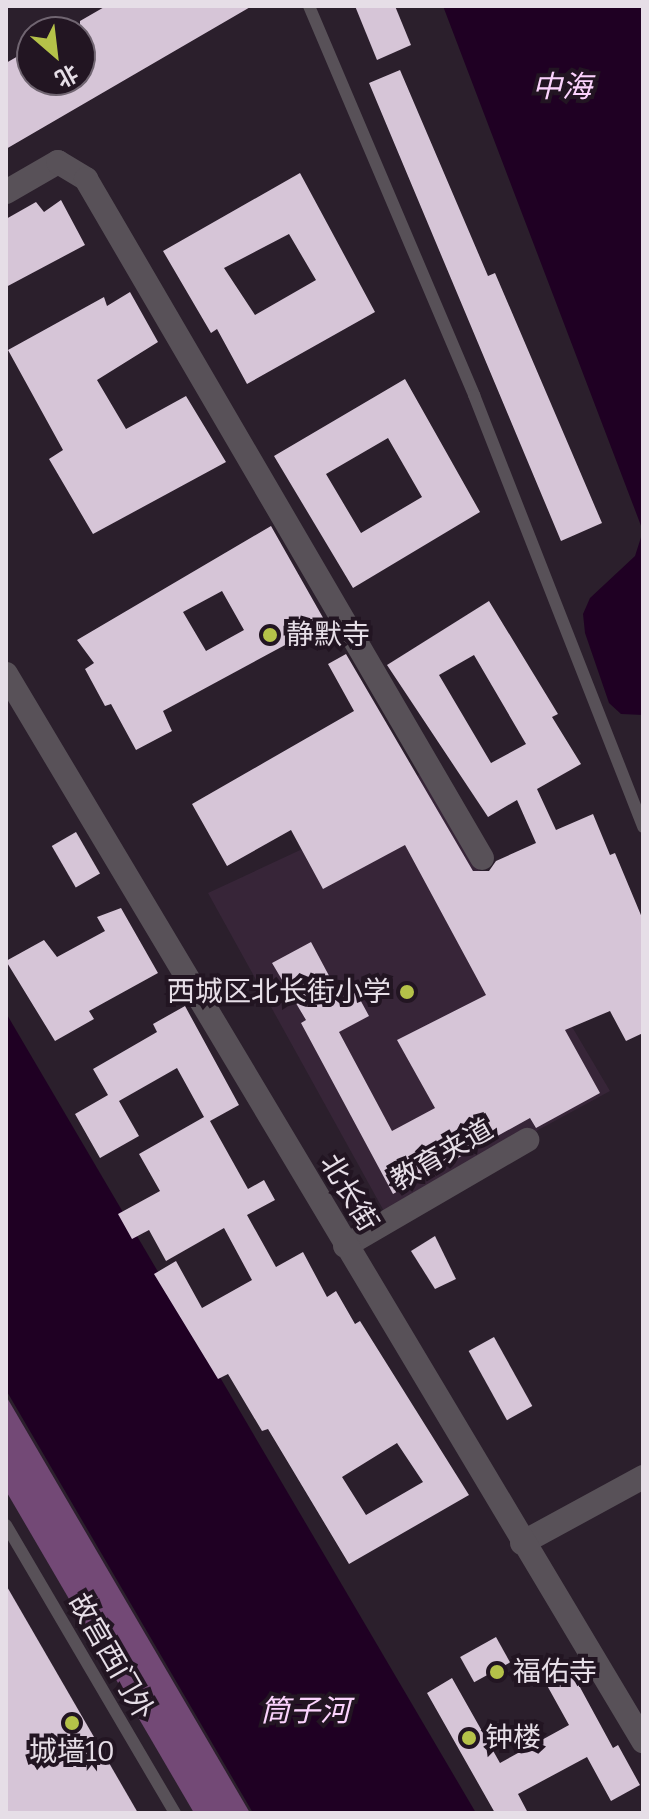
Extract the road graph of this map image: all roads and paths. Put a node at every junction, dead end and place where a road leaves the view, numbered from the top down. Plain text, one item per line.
1 (309, 6) edge
2 (6, 192) edge
3 (6, 674) edge
4 (643, 827) edge
5 (482, 858) dead end
6 (527, 1140) dead end
7 (345, 1246) junction
8 (643, 1477) edge
9 (6, 1525) edge
10 (522, 1543) junction
11 (643, 1741) edge
12 (175, 1813) edge

1 - 4 lane
2 - 5 street
3 - 7 street, 北长街
6 - 7 street, 教育夹道
7 - 10 street, 北长街
8 - 10 street
9 - 12 lane, 故宫西门外
10 - 11 street, 北长街

